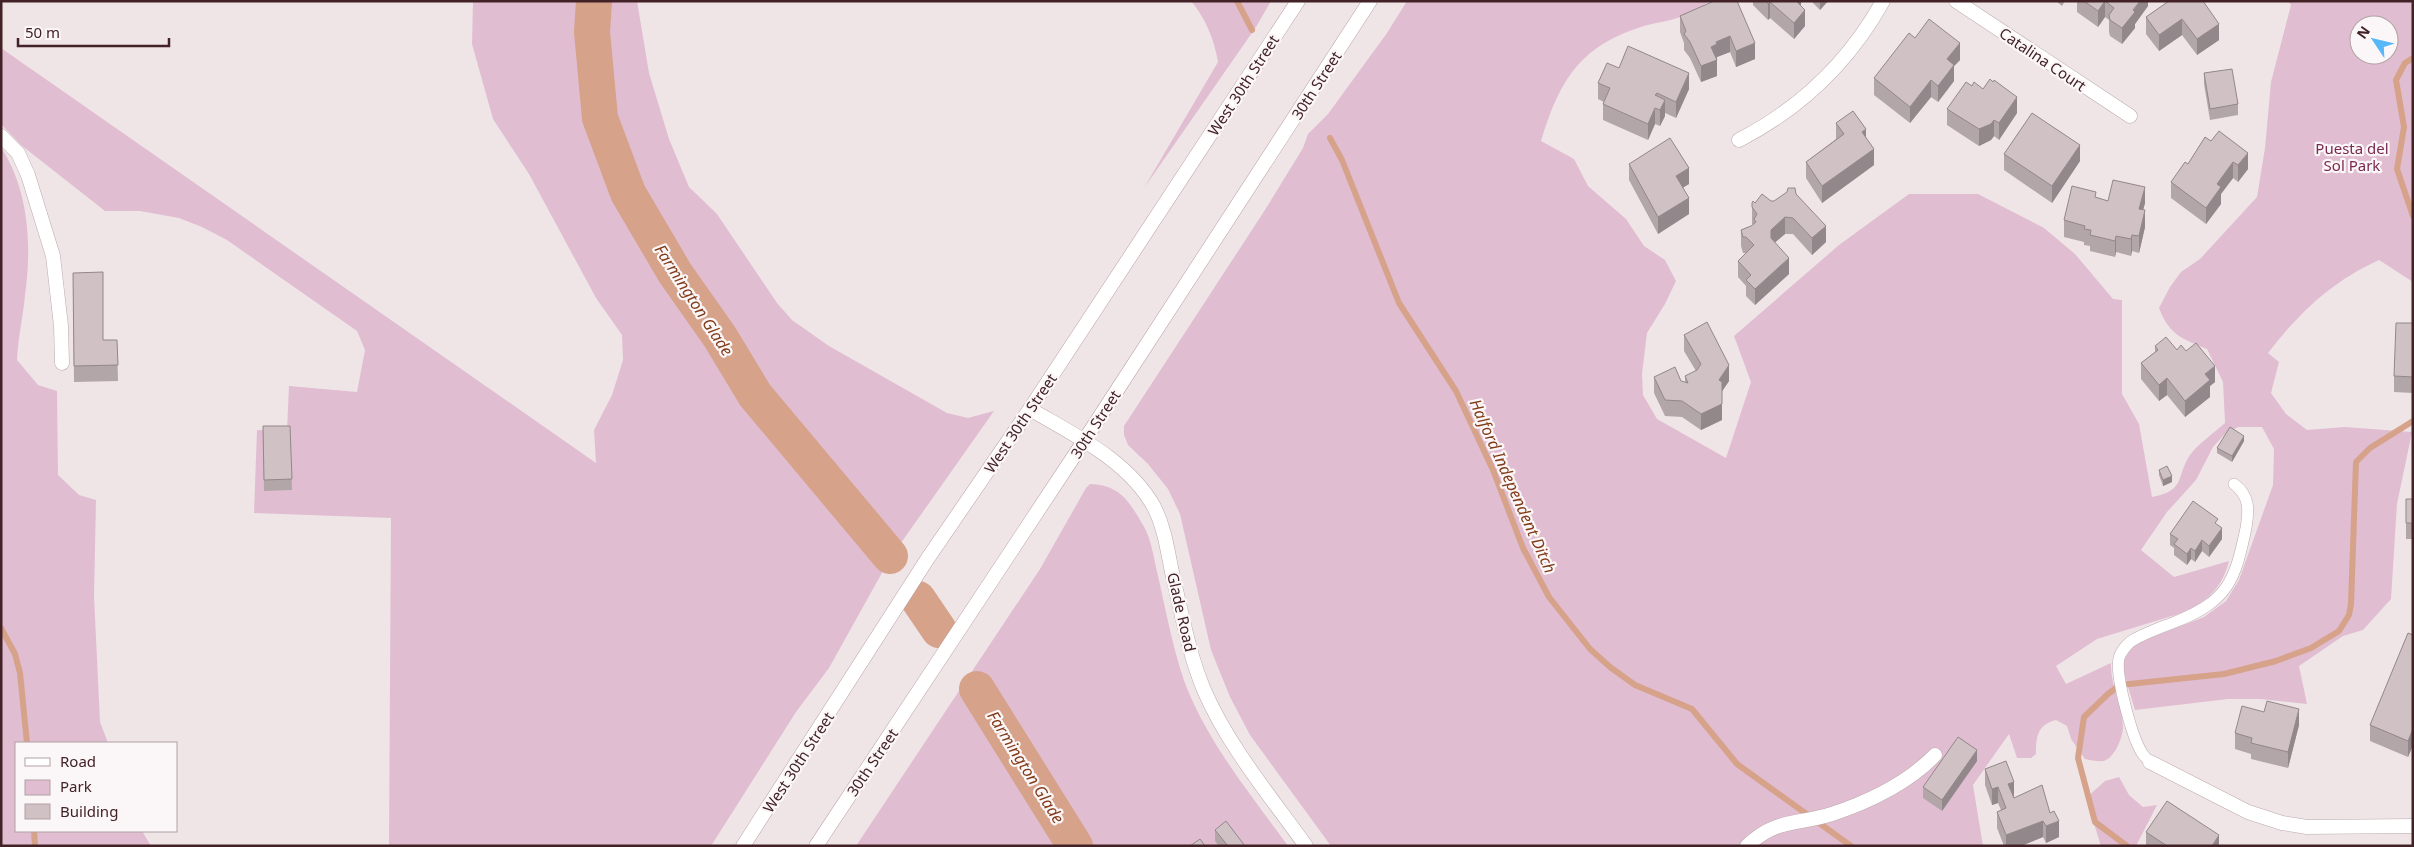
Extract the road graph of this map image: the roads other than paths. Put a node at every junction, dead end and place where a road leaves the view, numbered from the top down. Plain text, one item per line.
1 (1298, 1) edge
2 (1370, 1) edge
3 (1883, 1) edge
4 (1956, 1) edge
5 (2130, 116) dead end
6 (1, 136) edge
7 (1739, 140) dead end
8 (62, 363) dead end
9 (1030, 409) junction
10 (1084, 441) junction
11 (2234, 484) dead end
12 (1935, 755) dead end
13 (2150, 762) joint
14 (2413, 826) edge
15 (743, 846) edge
16 (816, 846) edge
17 (1306, 846) edge
18 (1747, 846) edge

1 - 9 main road, West 30th Street
2 - 10 main road, 30th Street
3 - 7 main road
4 - 5 main road, Catalina Court
6 - 8 main road
9 - 10 main road, Glade Road
9 - 15 main road, West 30th Street
10 - 16 main road, 30th Street
10 - 17 main road, Glade Road
11 - 13 lane
12 - 18 main road
13 - 14 main road

